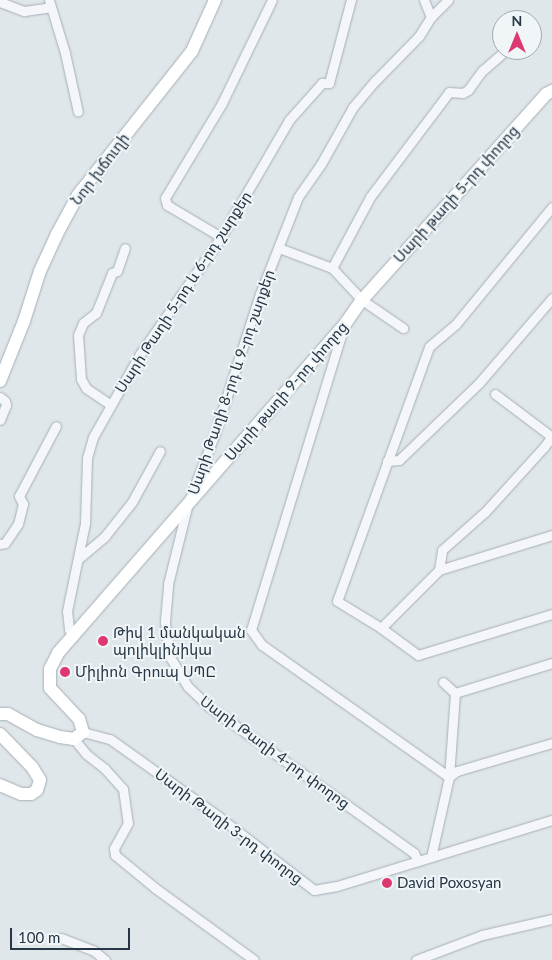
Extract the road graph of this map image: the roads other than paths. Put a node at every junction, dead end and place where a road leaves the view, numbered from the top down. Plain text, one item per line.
1 (215, 0) edge
2 (272, 0) edge
3 (351, 0) edge
4 (424, 0) edge
5 (448, 0) edge
6 (0, 2) edge
7 (50, 4) edge
8 (431, 18) junction
9 (495, 60) edge
10 (552, 91) edge
11 (78, 112) dead end
12 (552, 207) edge
13 (221, 237) junction
14 (125, 248) dead end
15 (279, 248) junction
16 (332, 268) junction
17 (552, 298) edge
18 (362, 300) junction
19 (345, 324) junction
20 (403, 328) dead end
21 (0, 380) edge
22 (495, 394) dead end
23 (0, 397) edge
24 (111, 405) junction
25 (0, 420) edge
26 (56, 426) dead end
27 (552, 436) edge
28 (160, 451) dead end
29 (387, 461) junction
30 (188, 503) junction
31 (552, 535) edge
32 (0, 544) edge
33 (78, 559) junction
34 (439, 570) junction
35 (552, 614) edge
36 (381, 628) junction
37 (73, 637) junction
38 (552, 663) edge
39 (443, 682) dead end
40 (455, 693) junction
41 (0, 714) edge
42 (0, 734) edge
43 (79, 736) junction
44 (552, 743) edge
45 (449, 777) junction
46 (0, 785) edge
47 (552, 820) edge
48 (431, 857) junction
49 (418, 861) junction
50 (552, 919) edge
51 (61, 938) dead end
52 (105, 960) edge
53 (254, 960) edge
54 (416, 960) edge

1 - 21 street, Նոր խճուղի
2 - 13 street
3 - 13 street, Սարի Թաղի 5-րդ և 6-րդ շարքեր
4 - 8 street
5 - 8 street, Սարի Թաղի 8-րդ և 9-րդ շարքեր
6 - 7 street
7 - 11 street
8 - 15 street, Սարի Թաղի 8-րդ և 9-րդ շարքեր
9 - 16 street
10 - 18 street, Սարի թաղի 5-րդ փողոց
12 - 29 street
13 - 24 street, Սարի Թաղի 5-րդ և 6-րդ շարքեր
14 - 24 street
15 - 16 street
15 - 30 street, Սարի Թաղի 8-րդ և 9-րդ շարքեր
16 - 18 street
17 - 29 street
18 - 19 street, Սարի թաղի 9-րդ փողոց
18 - 20 street
19 - 30 street, Սարի թաղի 9-րդ փողոց
19 - 45 street
22 - 27 street
23 - 25 street
24 - 33 street, Սարի Թաղի 5-րդ և 6-րդ շարքեր
26 - 32 street
27 - 34 street
28 - 33 street
29 - 36 street
30 - 37 street, Սարի Թաղի 8-րդ և 9-րդ շարքեր
30 - 49 street, Սարի Թաղի 4-րդ փողոց
31 - 34 street
33 - 37 street, Սարի Թաղի 5-րդ և 6-րդ շարքեր
34 - 36 street
35 - 36 street
37 - 43 street, Սարի Թաղի 8-րդ և 9-րդ շարքեր
38 - 40 street
39 - 40 street
40 - 45 street
41 - 43 street
42 - 46 street
43 - 49 street, Սարի Թաղի 3-րդ փողոց
43 - 53 street
44 - 45 street
45 - 48 street
47 - 48 street, Սարի Թաղի 3-րդ փողոց
48 - 49 street, Սարի Թաղի 3-րդ փողոց
50 - 54 street
51 - 52 street

